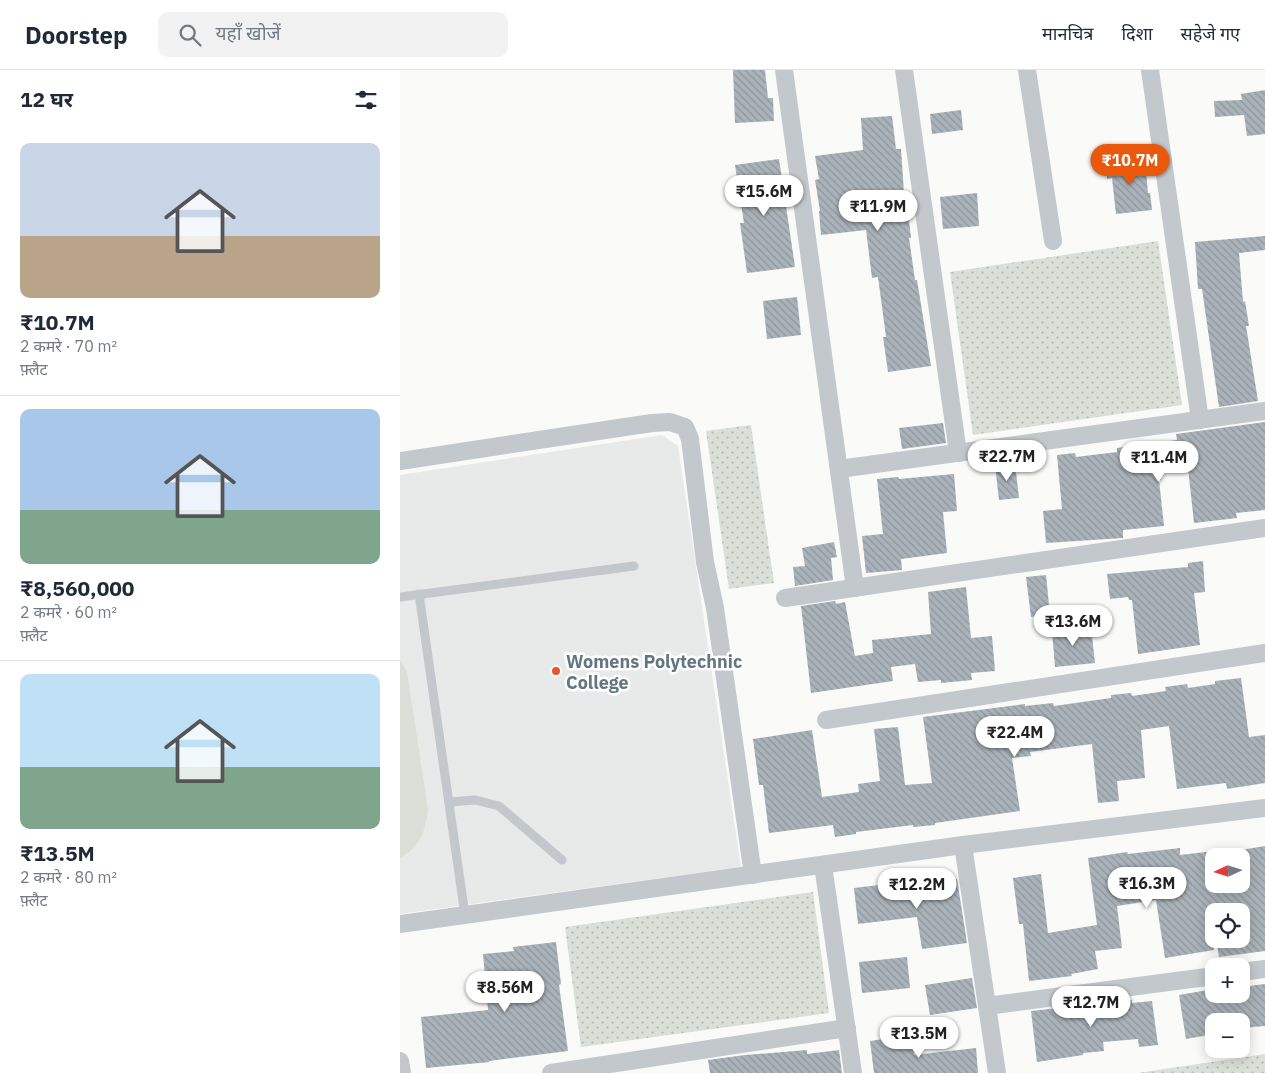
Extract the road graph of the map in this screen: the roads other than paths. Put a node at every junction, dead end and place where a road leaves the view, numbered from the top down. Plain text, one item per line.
1 (784, 70) edge
2 (904, 70) edge
3 (1027, 70) edge
4 (1150, 70) edge
5 (1053, 241) dead end
6 (1265, 411) edge
7 (1200, 420) junction
8 (958, 453) junction
9 (400, 461) edge
10 (839, 469) junction
11 (1265, 528) edge
12 (634, 566) dead end
13 (855, 588) junction
14 (419, 594) junction
15 (400, 597) edge
16 (785, 598) dead end
17 (1265, 652) edge
18 (826, 720) dead end
19 (449, 802) junction
20 (1265, 808) edge
21 (963, 845) junction
22 (562, 860) dead end
23 (823, 865) junction
24 (753, 875) junction
25 (465, 915) junction
26 (400, 924) edge
27 (1265, 969) edge
28 (1250, 971) edge
29 (1205, 977) edge
30 (987, 1006) junction
31 (847, 1028) junction
32 (400, 1061) edge
33 (402, 1073) edge
34 (551, 1073) edge
35 (853, 1073) edge
36 (997, 1073) edge

1 - 10 street
2 - 8 street
3 - 5 street
4 - 7 street
6 - 7 street
7 - 8 street
8 - 10 street
9 - 24 street
10 - 13 street
11 - 13 street
12 - 14 lane
13 - 16 street
14 - 15 lane
14 - 19 lane
17 - 18 street
19 - 22 lane
19 - 25 lane
20 - 21 street
21 - 23 street
21 - 30 street
23 - 24 street
23 - 31 street
24 - 25 street
25 - 26 street
27 - 28 street
29 - 30 street
30 - 36 street
31 - 34 street
31 - 35 street
32 - 33 street

